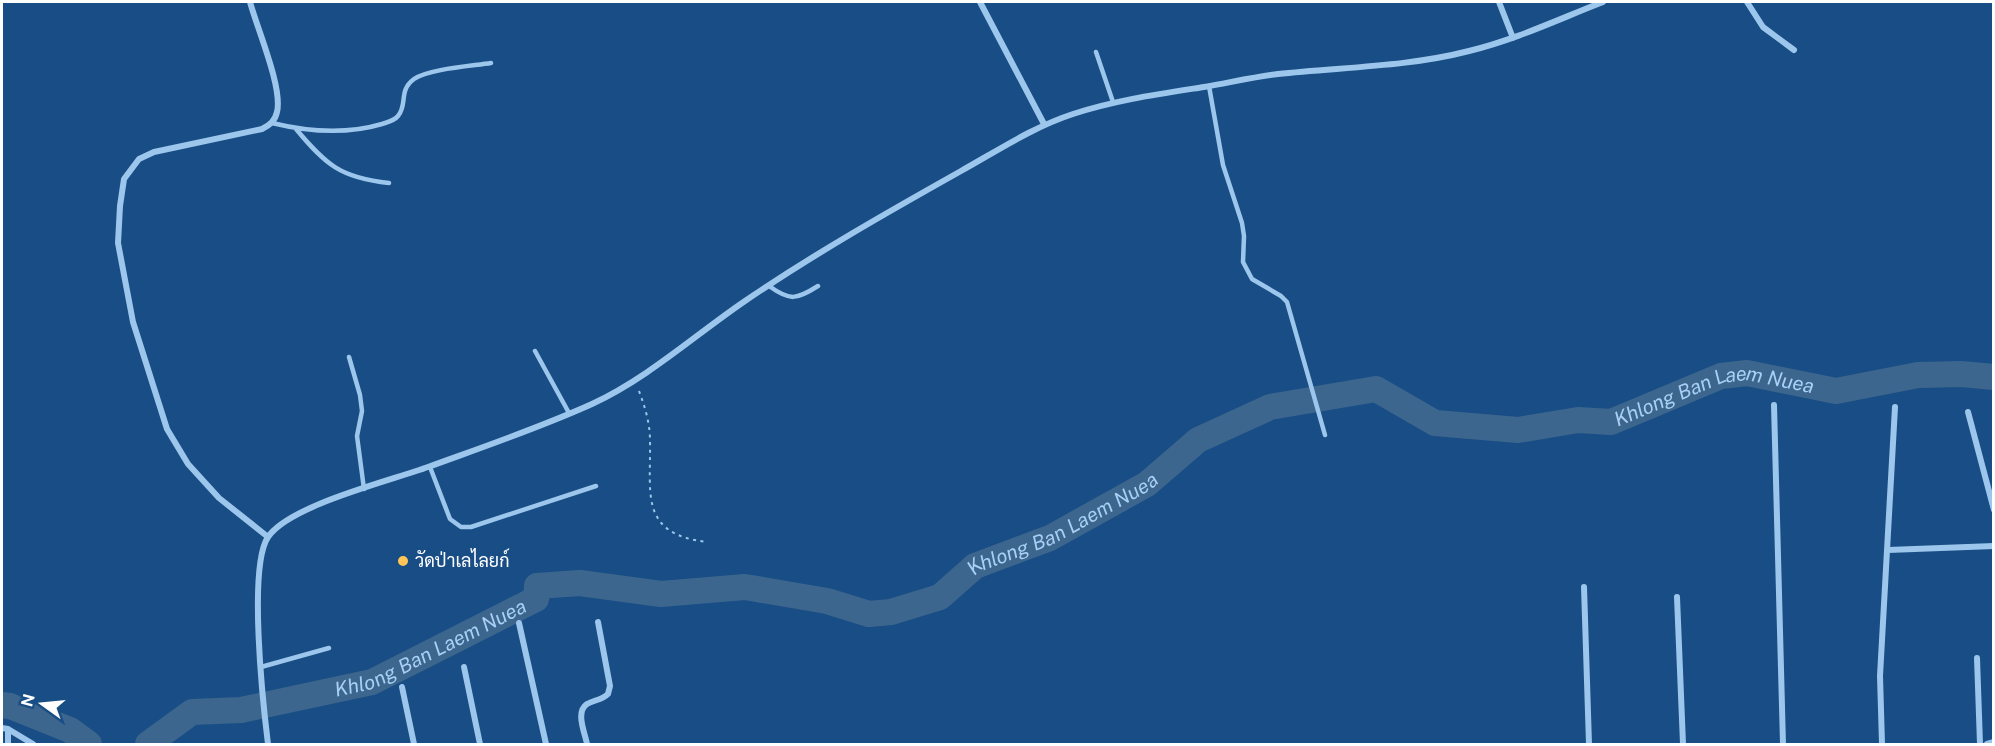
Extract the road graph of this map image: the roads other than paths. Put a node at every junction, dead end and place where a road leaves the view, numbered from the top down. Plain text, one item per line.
1 (250, 2) edge
2 (980, 2) edge
3 (1499, 2) edge
4 (1603, 2) edge
5 (1747, 2) edge
6 (1513, 38) junction
7 (1794, 50) dead end
8 (1096, 52) dead end
9 (490, 63) dead end
10 (1209, 86) junction
11 (1113, 102) junction
12 (272, 123) junction
13 (1044, 124) junction
14 (296, 129) junction
15 (389, 183) dead end
16 (769, 286) junction
17 (818, 286) dead end
18 (535, 351) dead end
19 (350, 357) dead end
20 (1774, 405) dead end
21 (1895, 407) dead end
22 (1968, 412) dead end
23 (569, 414) junction
24 (1324, 435) dead end
25 (430, 466) junction
26 (596, 486) dead end
27 (364, 489) junction
28 (1994, 510) edge
29 (268, 537) junction
30 (1994, 546) edge
31 (1888, 550) junction
32 (1584, 587) dead end
33 (1677, 597) dead end
34 (598, 622) dead end
35 (519, 623) dead end
36 (329, 648) dead end
37 (1977, 658) dead end
38 (261, 667) junction
39 (464, 667) dead end
40 (402, 687) dead end
41 (5, 729) edge
42 (1994, 742) edge
43 (8, 744) edge
44 (33, 744) edge
45 (268, 744) edge
46 (414, 744) edge
47 (480, 744) edge
48 (546, 744) edge
49 (587, 744) edge
50 (1589, 744) edge
51 (1683, 744) edge
52 (1783, 744) edge
53 (1882, 744) edge
54 (1980, 744) edge
55 (1987, 744) edge

1 - 12 street
2 - 13 street
3 - 6 street
4 - 6 street
5 - 7 street
6 - 10 street
8 - 11 lane
9 - 14 lane
10 - 11 street
10 - 24 lane
11 - 13 street
12 - 14 lane
12 - 29 street
13 - 16 street
14 - 15 lane
16 - 17 lane
16 - 23 street
18 - 23 lane
19 - 27 lane
20 - 52 street
21 - 31 street
22 - 28 street
23 - 25 street
25 - 26 lane
25 - 27 street
27 - 29 street
29 - 38 street
30 - 31 street
31 - 53 street
32 - 50 street
33 - 51 street
34 - 49 street
35 - 48 street
36 - 38 lane
37 - 54 street
38 - 45 street
39 - 47 street
40 - 46 street
41 - 43 street
41 - 44 street
42 - 55 street

